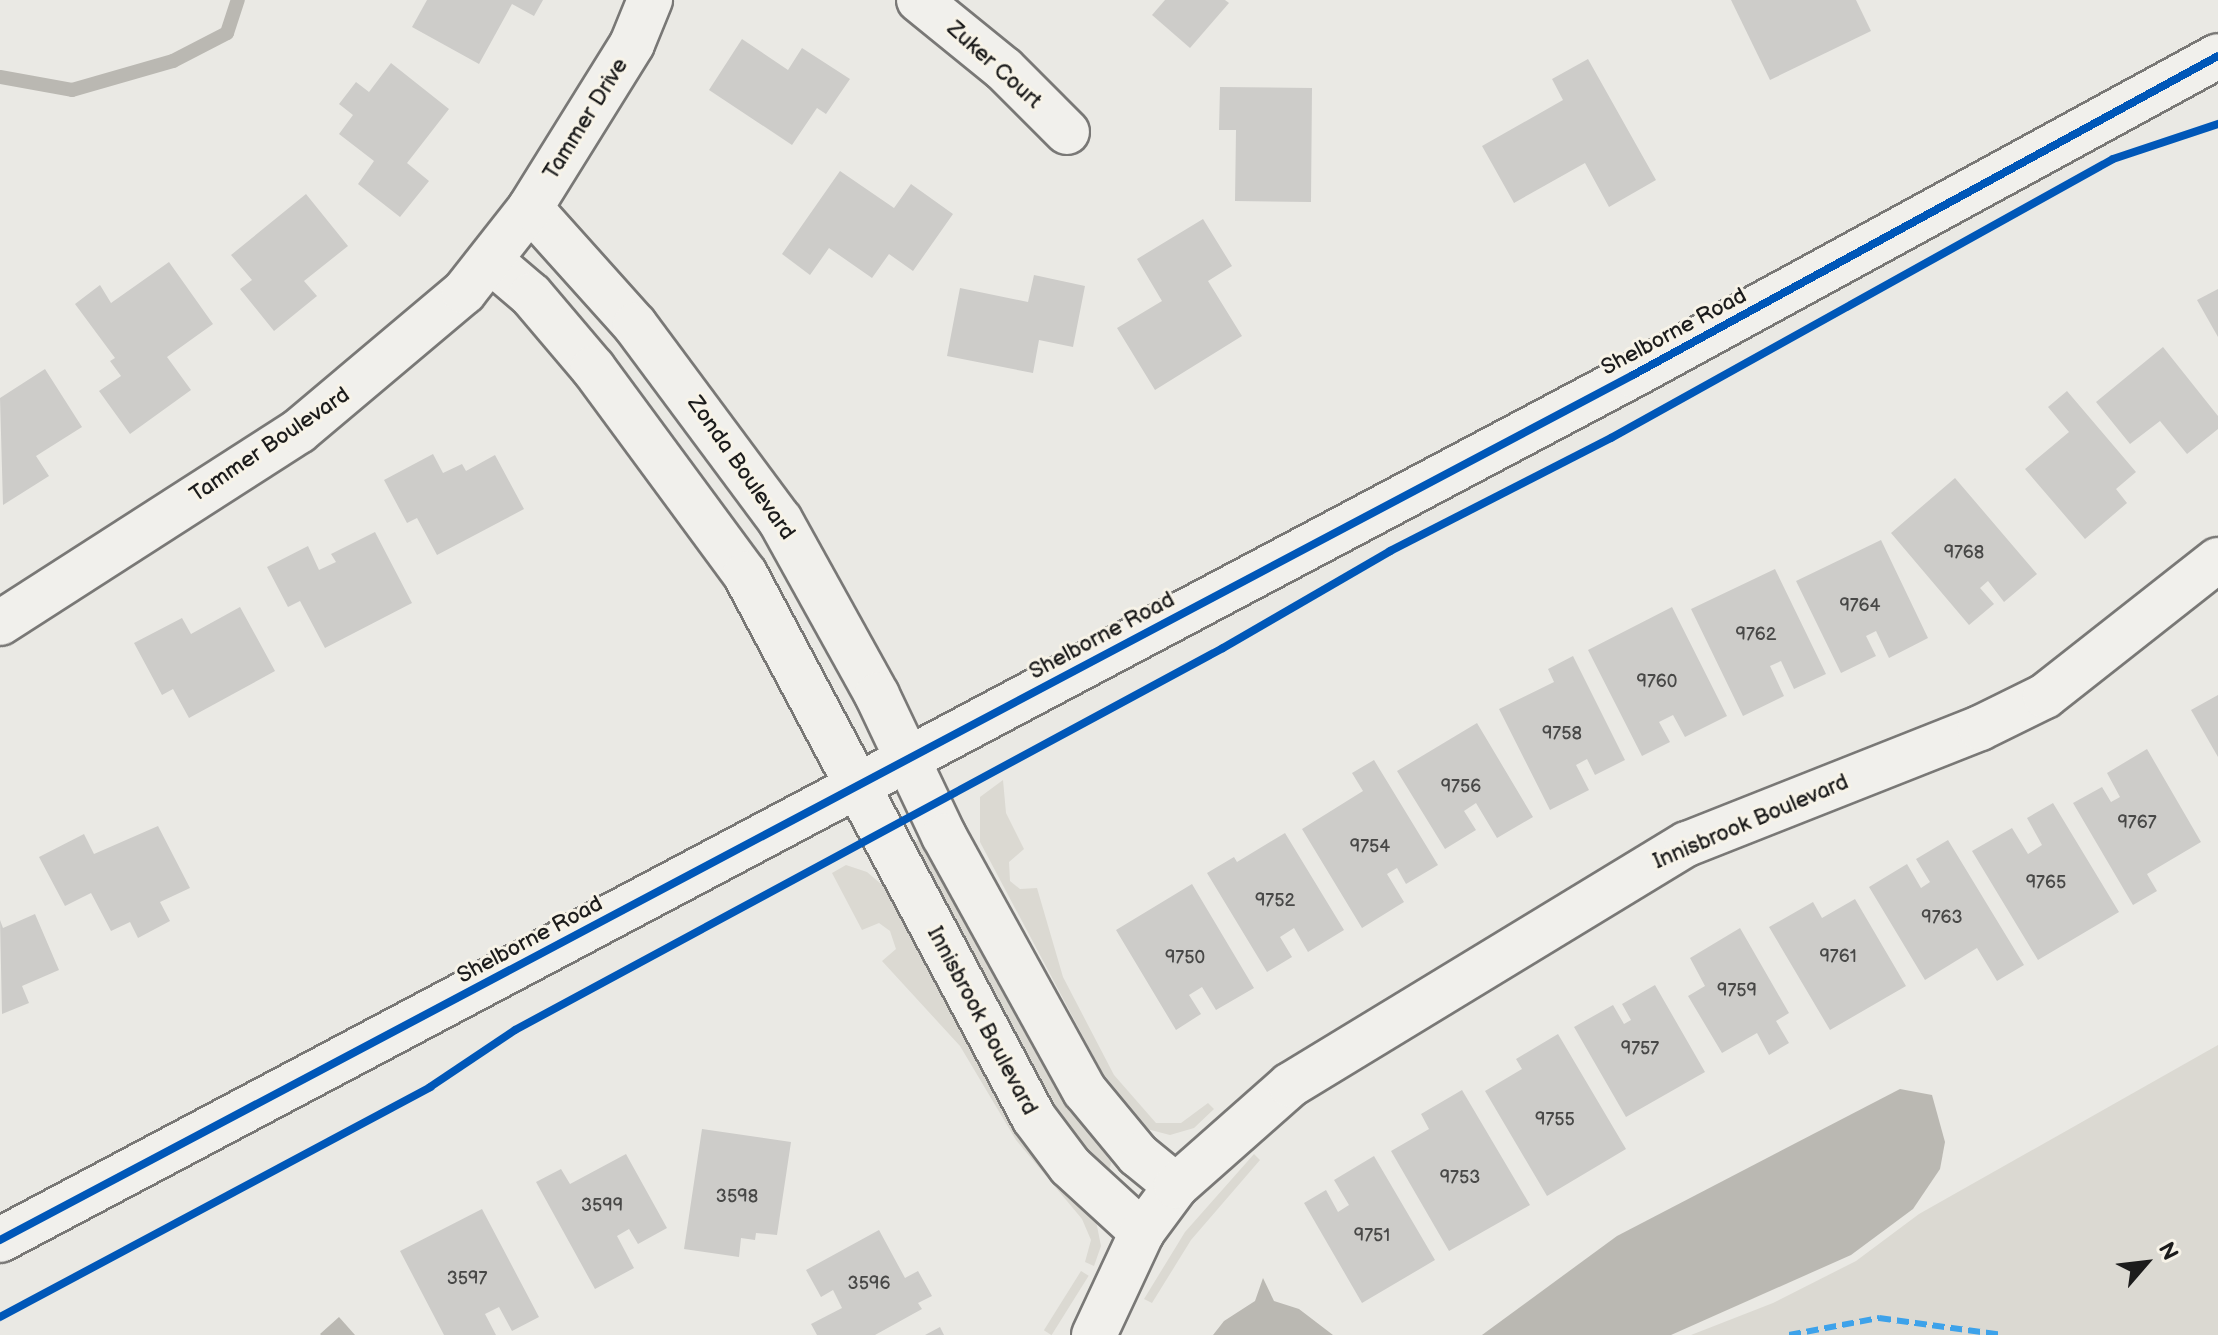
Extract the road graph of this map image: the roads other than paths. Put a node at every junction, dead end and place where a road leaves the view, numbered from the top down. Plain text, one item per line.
1 (650, 0) edge
2 (919, 0) edge
3 (2218, 56) edge
4 (1067, 132) dead end
5 (511, 235) junction
6 (2218, 560) edge
7 (0, 623) edge
8 (908, 758) junction
9 (857, 785) junction
10 (1176, 1186) junction
11 (1142, 1232) junction
12 (0, 1240) edge
13 (1094, 1335) edge

1 - 5 street, Tammer Drive
2 - 4 street, Zuker Court
3 - 8 street, Shelborne Road
5 - 7 street, Tammer Boulevard
5 - 8 street, Zonda Boulevard
5 - 9 street
6 - 10 street, Innisbrook Boulevard
8 - 9 street, Shelborne Road
8 - 10 street
9 - 11 street, Innisbrook Boulevard
9 - 12 street, Shelborne Road
10 - 11 street, Innisbrook Boulevard
11 - 13 street, Innisbrook Boulevard

